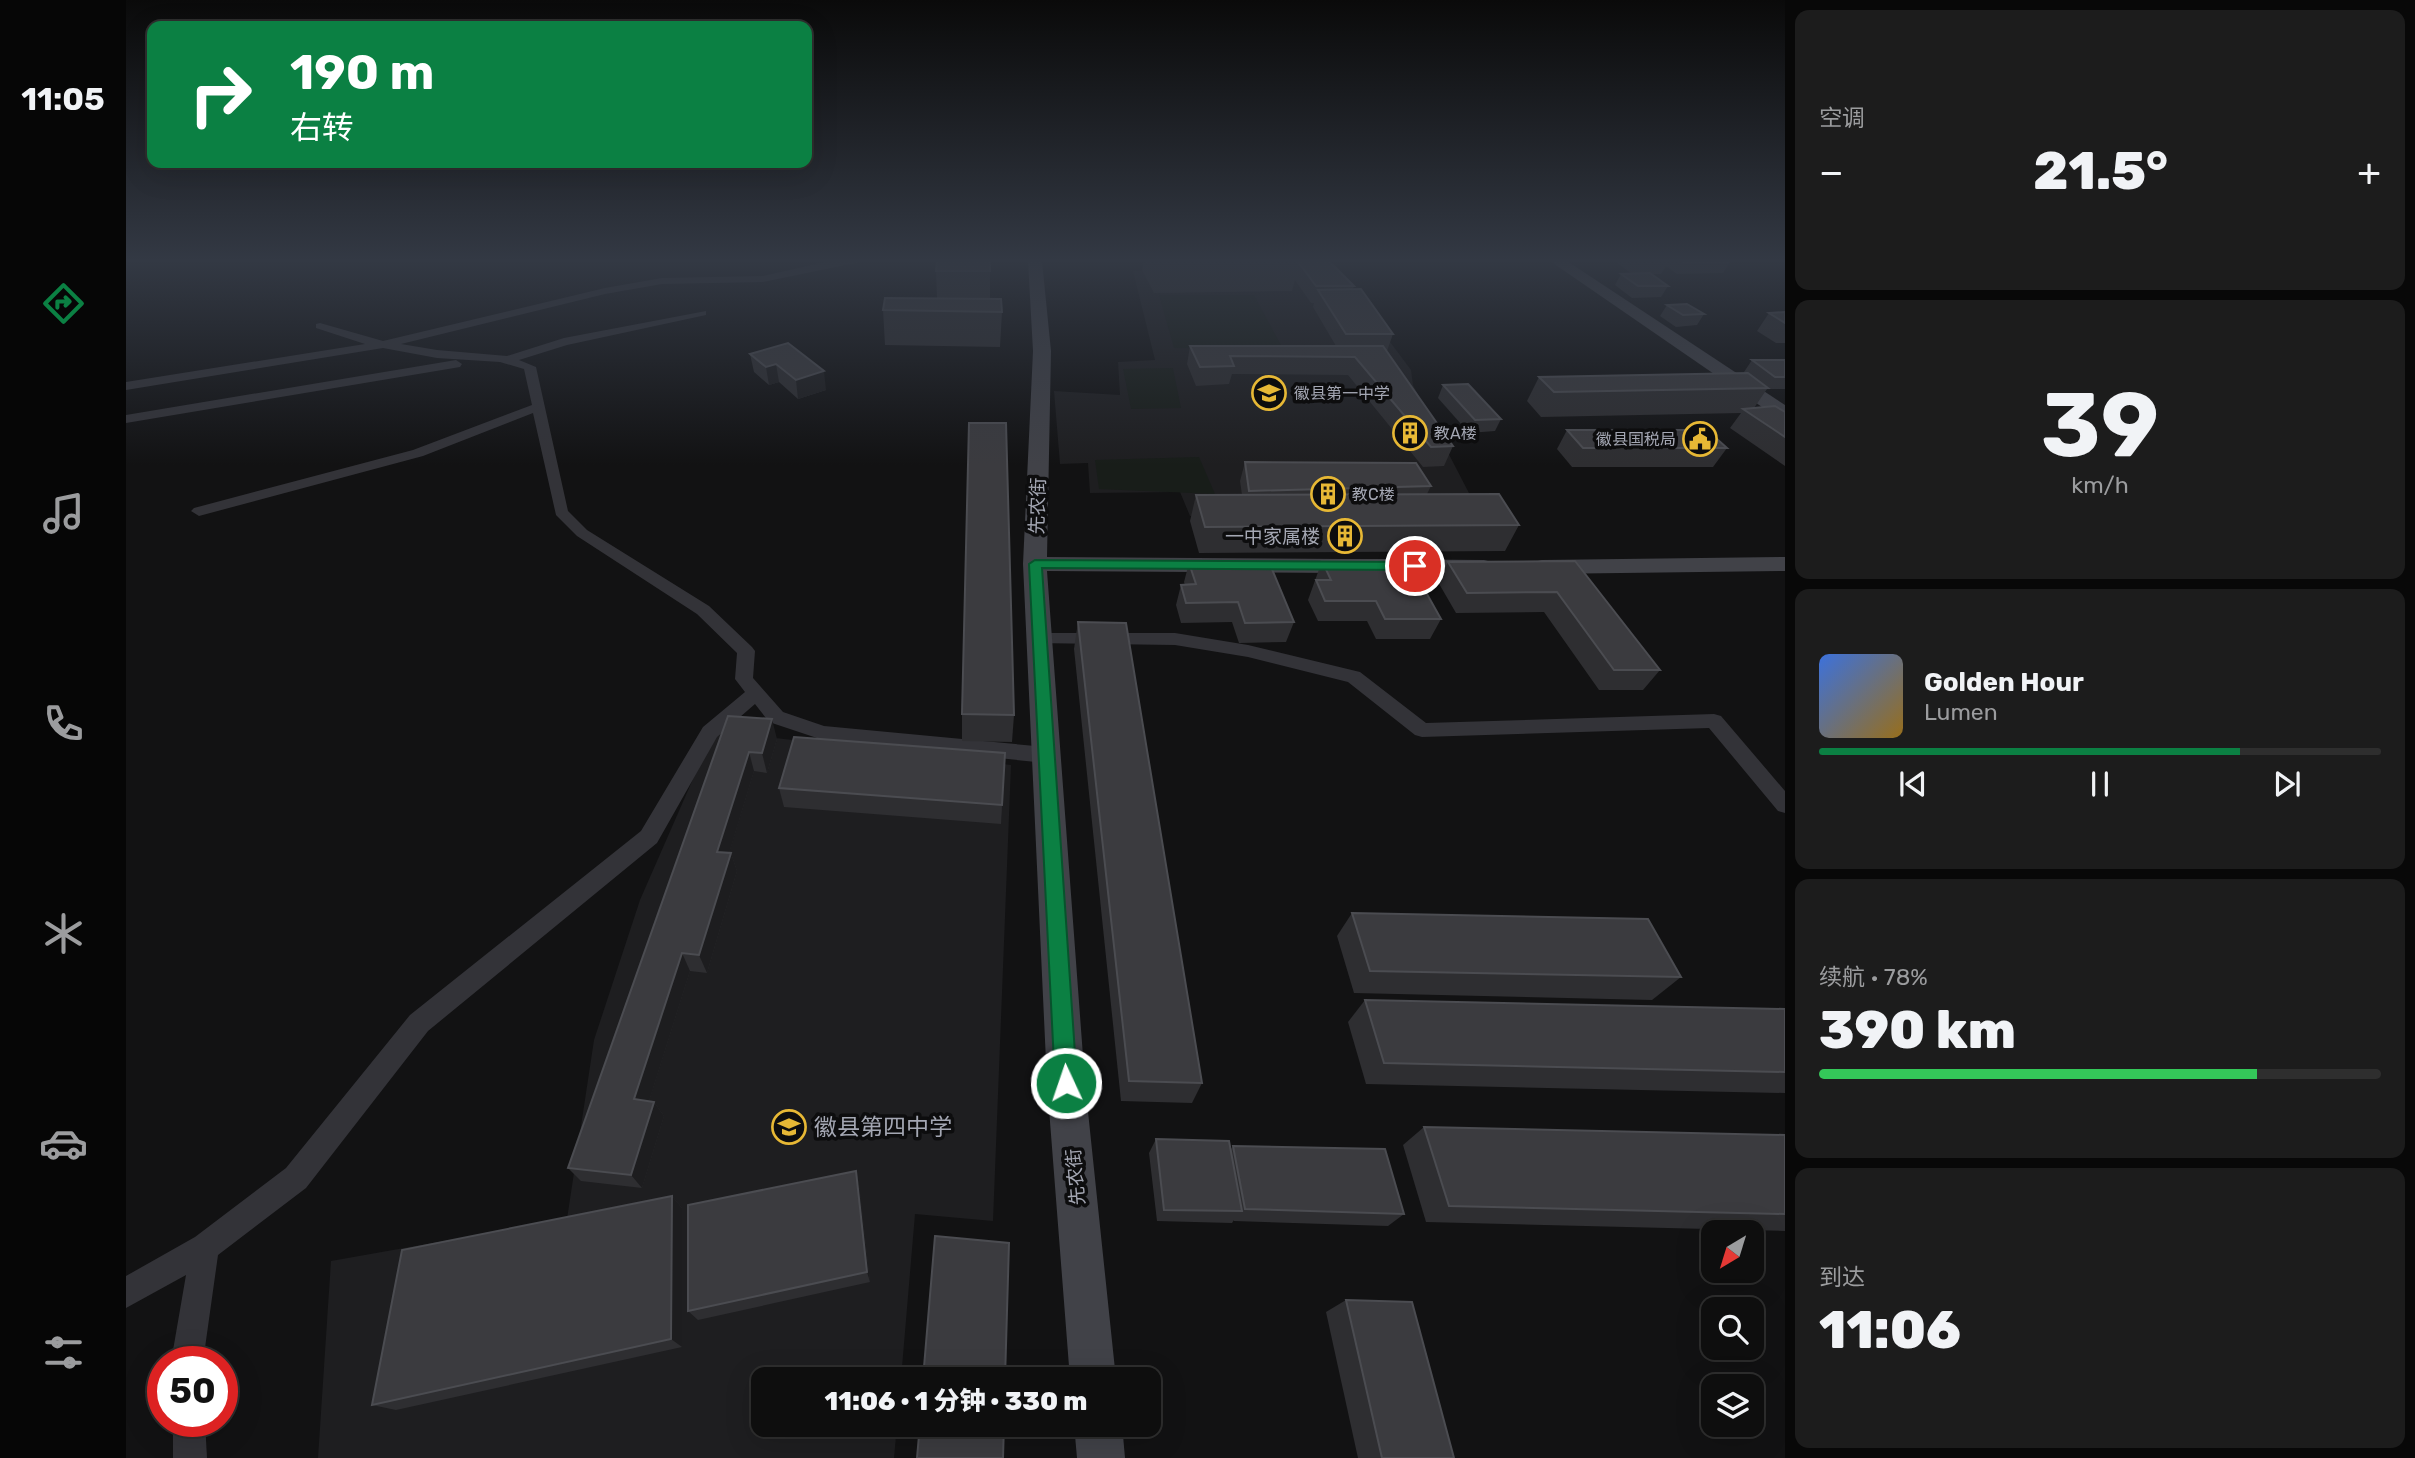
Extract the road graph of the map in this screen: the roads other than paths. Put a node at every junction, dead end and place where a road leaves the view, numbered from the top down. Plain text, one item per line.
1 (331, 329) edge
2 (448, 329) edge
3 (625, 329) edge
4 (1040, 329) edge
5 (1658, 329) edge
6 (386, 344) junction
7 (506, 360) junction
8 (530, 368) junction
9 (126, 386) edge
10 (540, 406) junction
11 (1785, 414) edge
12 (126, 419) edge
13 (199, 511) dead end
14 (1035, 564) junction
15 (1785, 564) edge
16 (1040, 639) junction
17 (756, 693) junction
18 (1046, 755) junction
19 (1785, 805) edge
20 (205, 1247) junction
21 (126, 1293) edge
22 (190, 1346) edge
23 (1092, 1367) edge
24 (189, 1437) edge
25 (1099, 1437) edge
26 (190, 1458) edge
27 (1101, 1458) edge

1 - 6 street
2 - 6 street
3 - 7 street
4 - 14 main road, 先农街
5 - 11 main road
6 - 7 street
6 - 9 street
7 - 8 street
8 - 10 street
8 - 12 street
10 - 13 street
10 - 17 street
14 - 15 main road
14 - 16 main road, 先农街
16 - 18 main road, 先农街
16 - 19 street
17 - 18 street
17 - 20 street
18 - 23 main road, 先农街
20 - 21 street
20 - 22 street
24 - 26 street
25 - 27 main road

